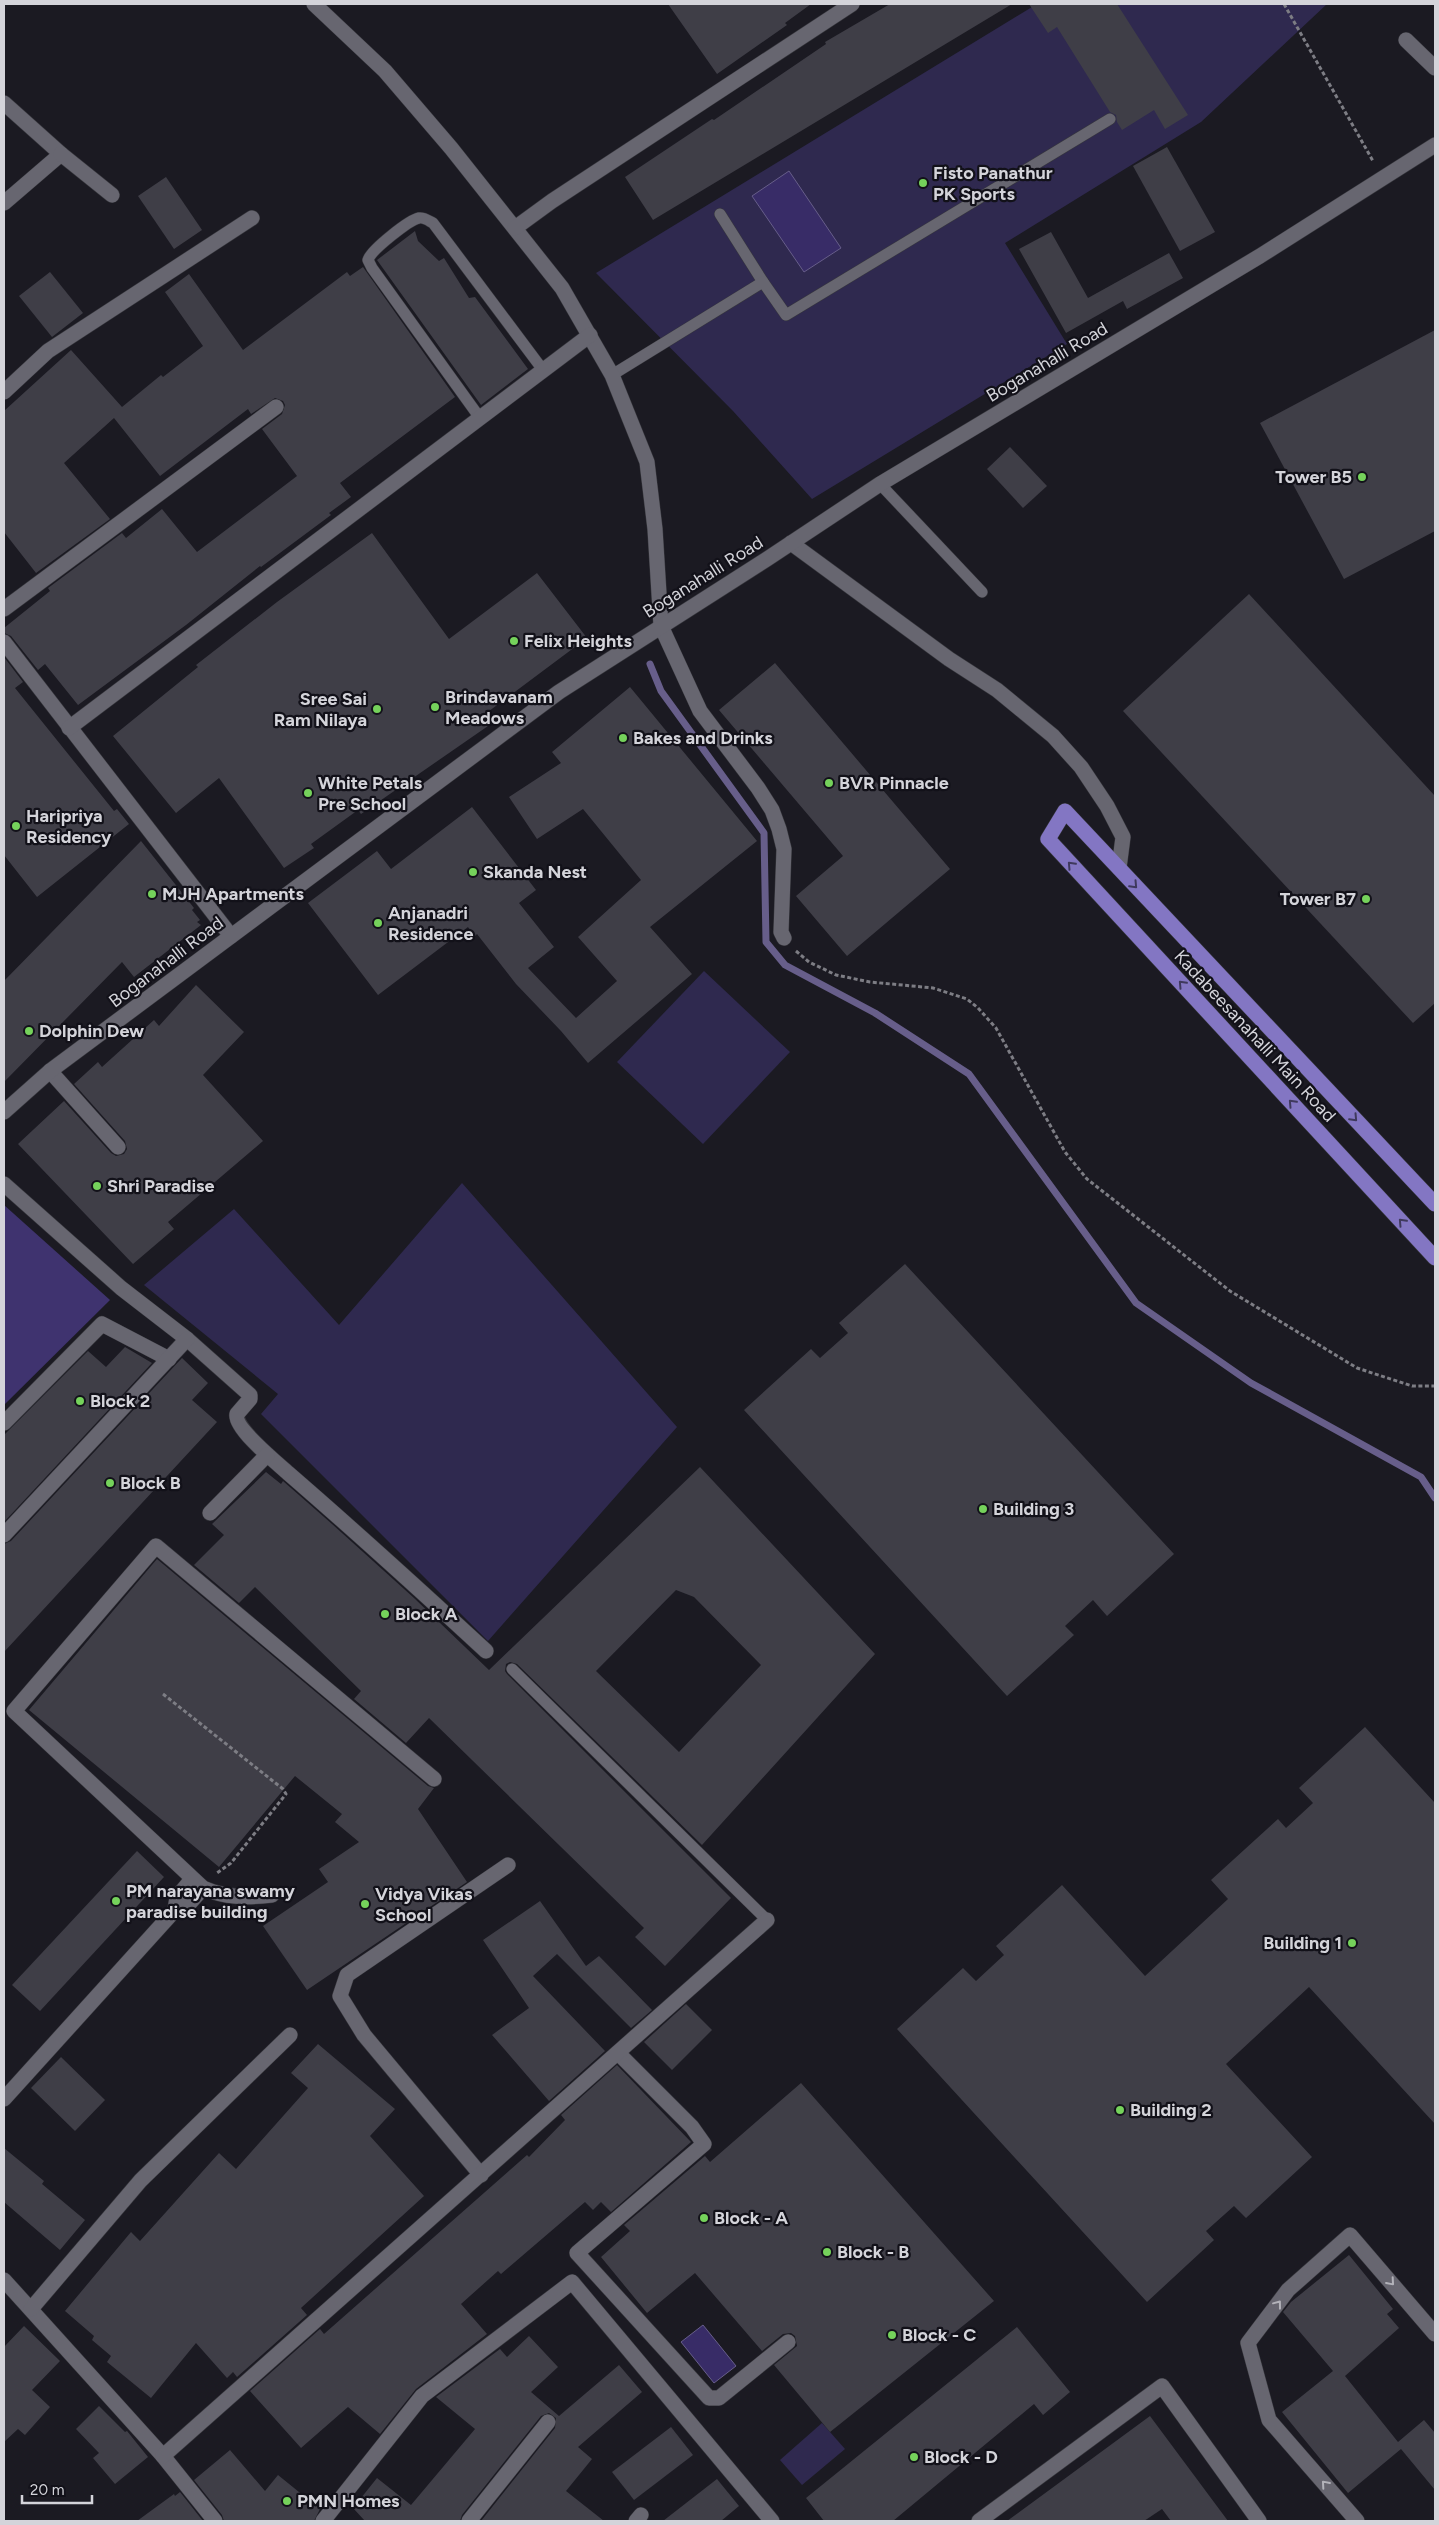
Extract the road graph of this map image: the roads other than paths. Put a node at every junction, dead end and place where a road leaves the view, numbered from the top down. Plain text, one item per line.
1 (852, 4) edge
2 (317, 5) edge
3 (1406, 40) dead end
4 (1435, 68) edge
5 (4, 103) edge
6 (1110, 119) dead end
7 (1435, 145) edge
8 (62, 154) junction
9 (112, 195) dead end
10 (4, 203) edge
11 (720, 214) dead end
12 (252, 218) dead end
13 (515, 228) junction
14 (763, 282) junction
15 (588, 337) junction
16 (543, 370) junction
17 (612, 375) junction
18 (4, 392) edge
19 (276, 407) dead end
20 (480, 418) junction
21 (880, 484) junction
22 (791, 543) junction
23 (982, 592) dead end
24 (4, 609) edge
25 (661, 626) junction
26 (4, 642) edge
27 (69, 728) junction
28 (1119, 868) junction
29 (232, 936) junction
30 (784, 938) road end
31 (50, 1071) junction
32 (4, 1112) edge
33 (118, 1147) dead end
34 (4, 1184) edge
35 (1435, 1204) edge
36 (1435, 1258) edge
37 (188, 1340) junction
38 (169, 1359) junction
39 (4, 1423) edge
40 (267, 1455) junction
41 (210, 1513) dead end
42 (4, 1535) edge
43 (486, 1651) dead end
44 (512, 1669) dead end
45 (434, 1779) dead end
46 (508, 1865) dead end
47 (197, 1884) junction
48 (272, 1895) dead end
49 (768, 1920) joint
50 (290, 2035) dead end
51 (618, 2053) junction
52 (4, 2099) edge
53 (482, 2175) junction
54 (4, 2280) edge
55 (30, 2309) junction
56 (1435, 2334) edge
57 (788, 2342) dead end
58 (548, 2422) dead end
59 (163, 2456) junction
60 (215, 2521) edge
61 (323, 2521) edge
62 (469, 2521) edge
63 (772, 2521) edge
64 (979, 2521) edge
65 (1259, 2521) edge
66 (1357, 2521) edge

1 - 13 street
2 - 13 street
3 - 4 street
5 - 8 street
6 - 14 lane
7 - 21 street, Boganahalli Road
8 - 9 street
8 - 10 street
11 - 14 lane
12 - 18 street
13 - 15 street
14 - 17 lane
15 - 16 street
15 - 17 street
16 - 20 street
16 - 20 lane
17 - 25 street
19 - 24 street
20 - 27 street
21 - 22 street, Boganahalli Road
21 - 23 lane
22 - 25 street, Boganahalli Road
22 - 28 street
25 - 29 street, Boganahalli Road
25 - 30 street
26 - 27 street
27 - 29 street
28 -> 35 main road, Kadabeesanahalli Main Road
36 -> 28 main road, Kadabeesanahalli Main Road
29 - 31 street, Boganahalli Road
31 - 32 street, Boganahalli Road
31 - 33 street
34 - 37 street
37 - 38 street
37 - 40 street
38 - 39 street
38 - 42 street
40 - 41 street
40 - 43 street
44 - 49 lane
45 - 47 street
46 - 53 street
47 - 48 street
47 - 52 street
49 - 51 street
50 - 55 street
51 - 53 street
51 - 57 street
53 - 59 street
54 - 55 street
55 - 59 street
66 -> 56 street
58 - 62 street
59 - 60 street
61 - 63 street
64 - 65 street

